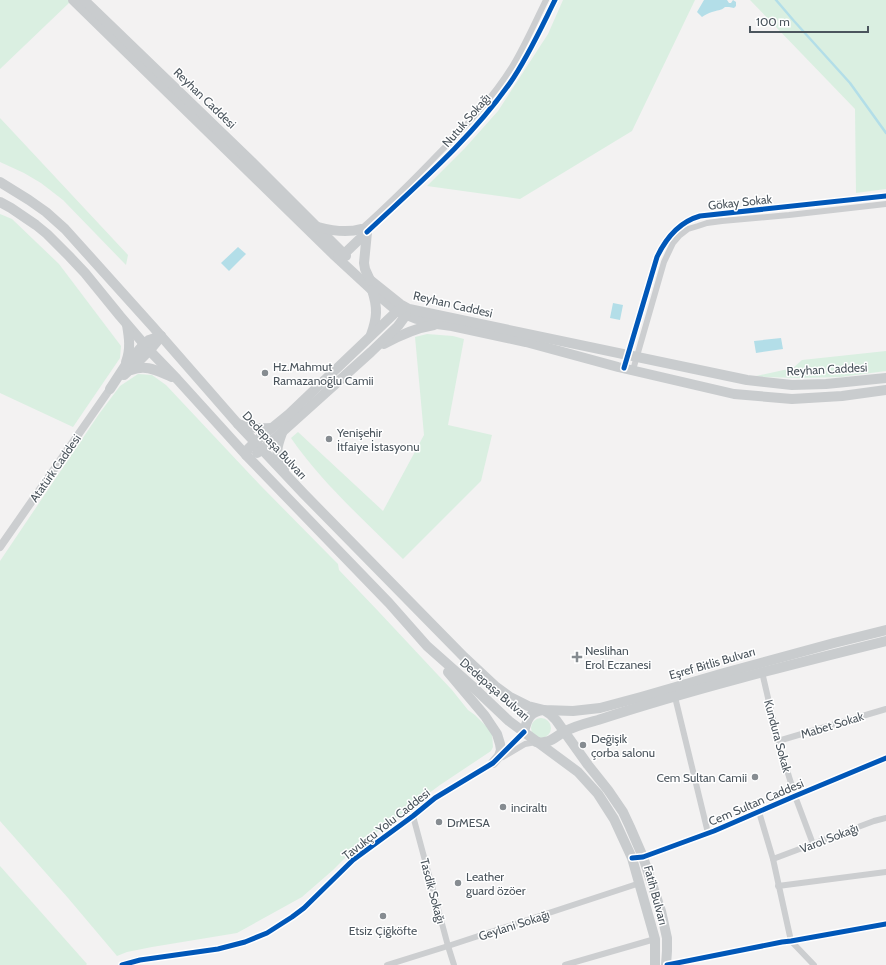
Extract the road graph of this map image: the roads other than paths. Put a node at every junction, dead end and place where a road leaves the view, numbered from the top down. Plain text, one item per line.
1 (73, 0) edge
2 (84, 0) edge
3 (546, 0) edge
4 (554, 0) edge
5 (0, 182) edge
6 (886, 196) edge
7 (0, 202) edge
8 (886, 204) edge
9 (788, 207) junction
10 (789, 215) junction
11 (317, 227) junction
12 (364, 230) junction
13 (339, 253) junction
14 (370, 280) junction
15 (372, 290) junction
16 (403, 311) junction
17 (126, 324) junction
18 (437, 324) junction
19 (161, 336) junction
20 (371, 336) junction
21 (147, 348) junction
22 (371, 352) junction
23 (632, 355) junction
24 (127, 368) junction
25 (628, 369) junction
26 (886, 378) edge
27 (177, 379) junction
28 (110, 389) joint
29 (886, 390) edge
30 (236, 423) junction
31 (272, 428) junction
32 (283, 431) junction
33 (255, 442) junction
34 (262, 450) junction
35 (246, 455) junction
36 (288, 478) junction
37 (0, 547) edge
38 (886, 630) edge
39 (886, 641) edge
40 (427, 646) junction
41 (762, 672) junction
42 (675, 697) junction
43 (886, 709) edge
44 (544, 710) junction
45 (524, 732) junction
46 (564, 732) junction
47 (778, 741) junction
48 (536, 742) junction
49 (886, 758) edge
50 (493, 763) junction
51 (795, 796) junction
52 (759, 812) junction
53 (413, 816) junction
54 (886, 818) edge
55 (708, 834) junction
56 (813, 844) junction
57 (643, 856) junction
58 (632, 858) junction
59 (773, 859) junction
60 (886, 872) edge
61 (640, 883) junction
62 (778, 886) junction
63 (886, 924) edge
64 (655, 939) junction
65 (791, 941) junction
66 (448, 946) junction
67 (122, 965) edge
68 (387, 965) edge
69 (454, 965) edge
70 (565, 965) edge
71 (655, 965) edge
72 (666, 965) edge
73 (814, 965) edge

1 - 13 main road
2 - 11 main road, Reyhan Caddesi
3 - 12 street, Nutuk Sokağı
4 - 12 street, Nutuk Sokağı
5 - 19 main road, Dedepaşa Bulvarı
6 - 9 street, Gökay Sokak
7 - 17 main road, Dedepaşa Bulvarı
8 - 10 street, Gökay Sokak
9 - 10 street
9 - 23 street, Gökay Sokak
10 - 23 street, Gökay Sokak
11 - 12 main road
11 - 13 main road, Reyhan Caddesi
12 - 13 main road
12 - 14 main road
13 - 14 main road, Reyhan Caddesi
13 - 15 main road
14 - 16 main road, Reyhan Caddesi
15 - 16 main road
15 - 20 main road
16 - 18 main road, Reyhan Caddesi
16 - 20 main road
16 - 22 main road
16 - 23 main road, Reyhan Caddesi
17 - 21 main road, Dedepaşa Bulvarı
17 - 24 main road
18 - 22 main road
18 - 25 main road, Reyhan Caddesi
19 - 21 main road
19 - 30 main road, Dedepaşa Bulvarı
20 - 31 main road
21 - 24 main road
21 - 27 main road, Dedepaşa Bulvarı
22 - 32 main road
23 - 25 street, Gökay Sokak
23 - 26 main road, Reyhan Caddesi
24 - 27 main road
24 - 28 main road
25 - 29 main road, Reyhan Caddesi
27 - 35 main road, Dedepaşa Bulvarı
28 - 37 street, Atatürk Caddesi
30 - 31 main road
30 - 33 main road, Dedepaşa Bulvarı
31 - 33 main road
32 - 34 main road
32 - 36 main road
33 - 34 main road, Dedepaşa Bulvarı
33 - 35 main road
34 - 35 main road
34 - 36 main road, Dedepaşa Bulvarı
35 - 40 main road, Dedepaşa Bulvarı
36 - 44 main road, Dedepaşa Bulvarı
38 - 44 main road, Eşref Bitlis Bulvarı
39 - 41 main road, Eşref Bitlis Bulvarı
40 - 45 main road, Dedepaşa Bulvarı
40 - 50 main road
41 - 42 main road, Eşref Bitlis Bulvarı
41 - 47 street, Kundura Sokak
42 - 46 main road, Eşref Bitlis Bulvarı
42 - 55 street
43 - 47 street, Mabet Sokak
44 - 45 main road
44 - 46 main road
45 - 48 main road, Fatih Bulvarı
45 - 50 street, Tavukçu Yolu Caddesi
46 - 48 main road
46 - 57 main road, Fatih Bulvarı
47 - 51 street, Kundura Sokak
48 - 50 street
48 - 58 main road, Fatih Bulvarı
49 - 51 street, Cem Sultan Caddesi
50 - 53 street, Tavukçu Yolu Caddesi
51 - 52 street, Cem Sultan Caddesi
51 - 56 street, Kundura Sokak
52 - 55 street, Cem Sultan Caddesi
52 - 59 street
53 - 66 street, Tasdik Sokağı
53 - 67 street, Tavukçu Yolu Caddesi
54 - 56 street, Varol Sokağı
55 - 57 street, Cem Sultan Caddesi
56 - 59 street, Varol Sokağı
57 - 58 street, Cem Sultan Caddesi
57 - 72 main road, Fatih Bulvarı
58 - 61 main road, Fatih Bulvarı
59 - 62 street
60 - 62 street
61 - 64 main road, Fatih Bulvarı
61 - 66 street, Geylani Sokağı
62 - 65 street
63 - 65 street
64 - 70 street
64 - 71 main road, Fatih Bulvarı
65 - 72 street
65 - 73 street
66 - 68 street, Geylani Sokağı
66 - 69 street, Tasdik Sokağı

